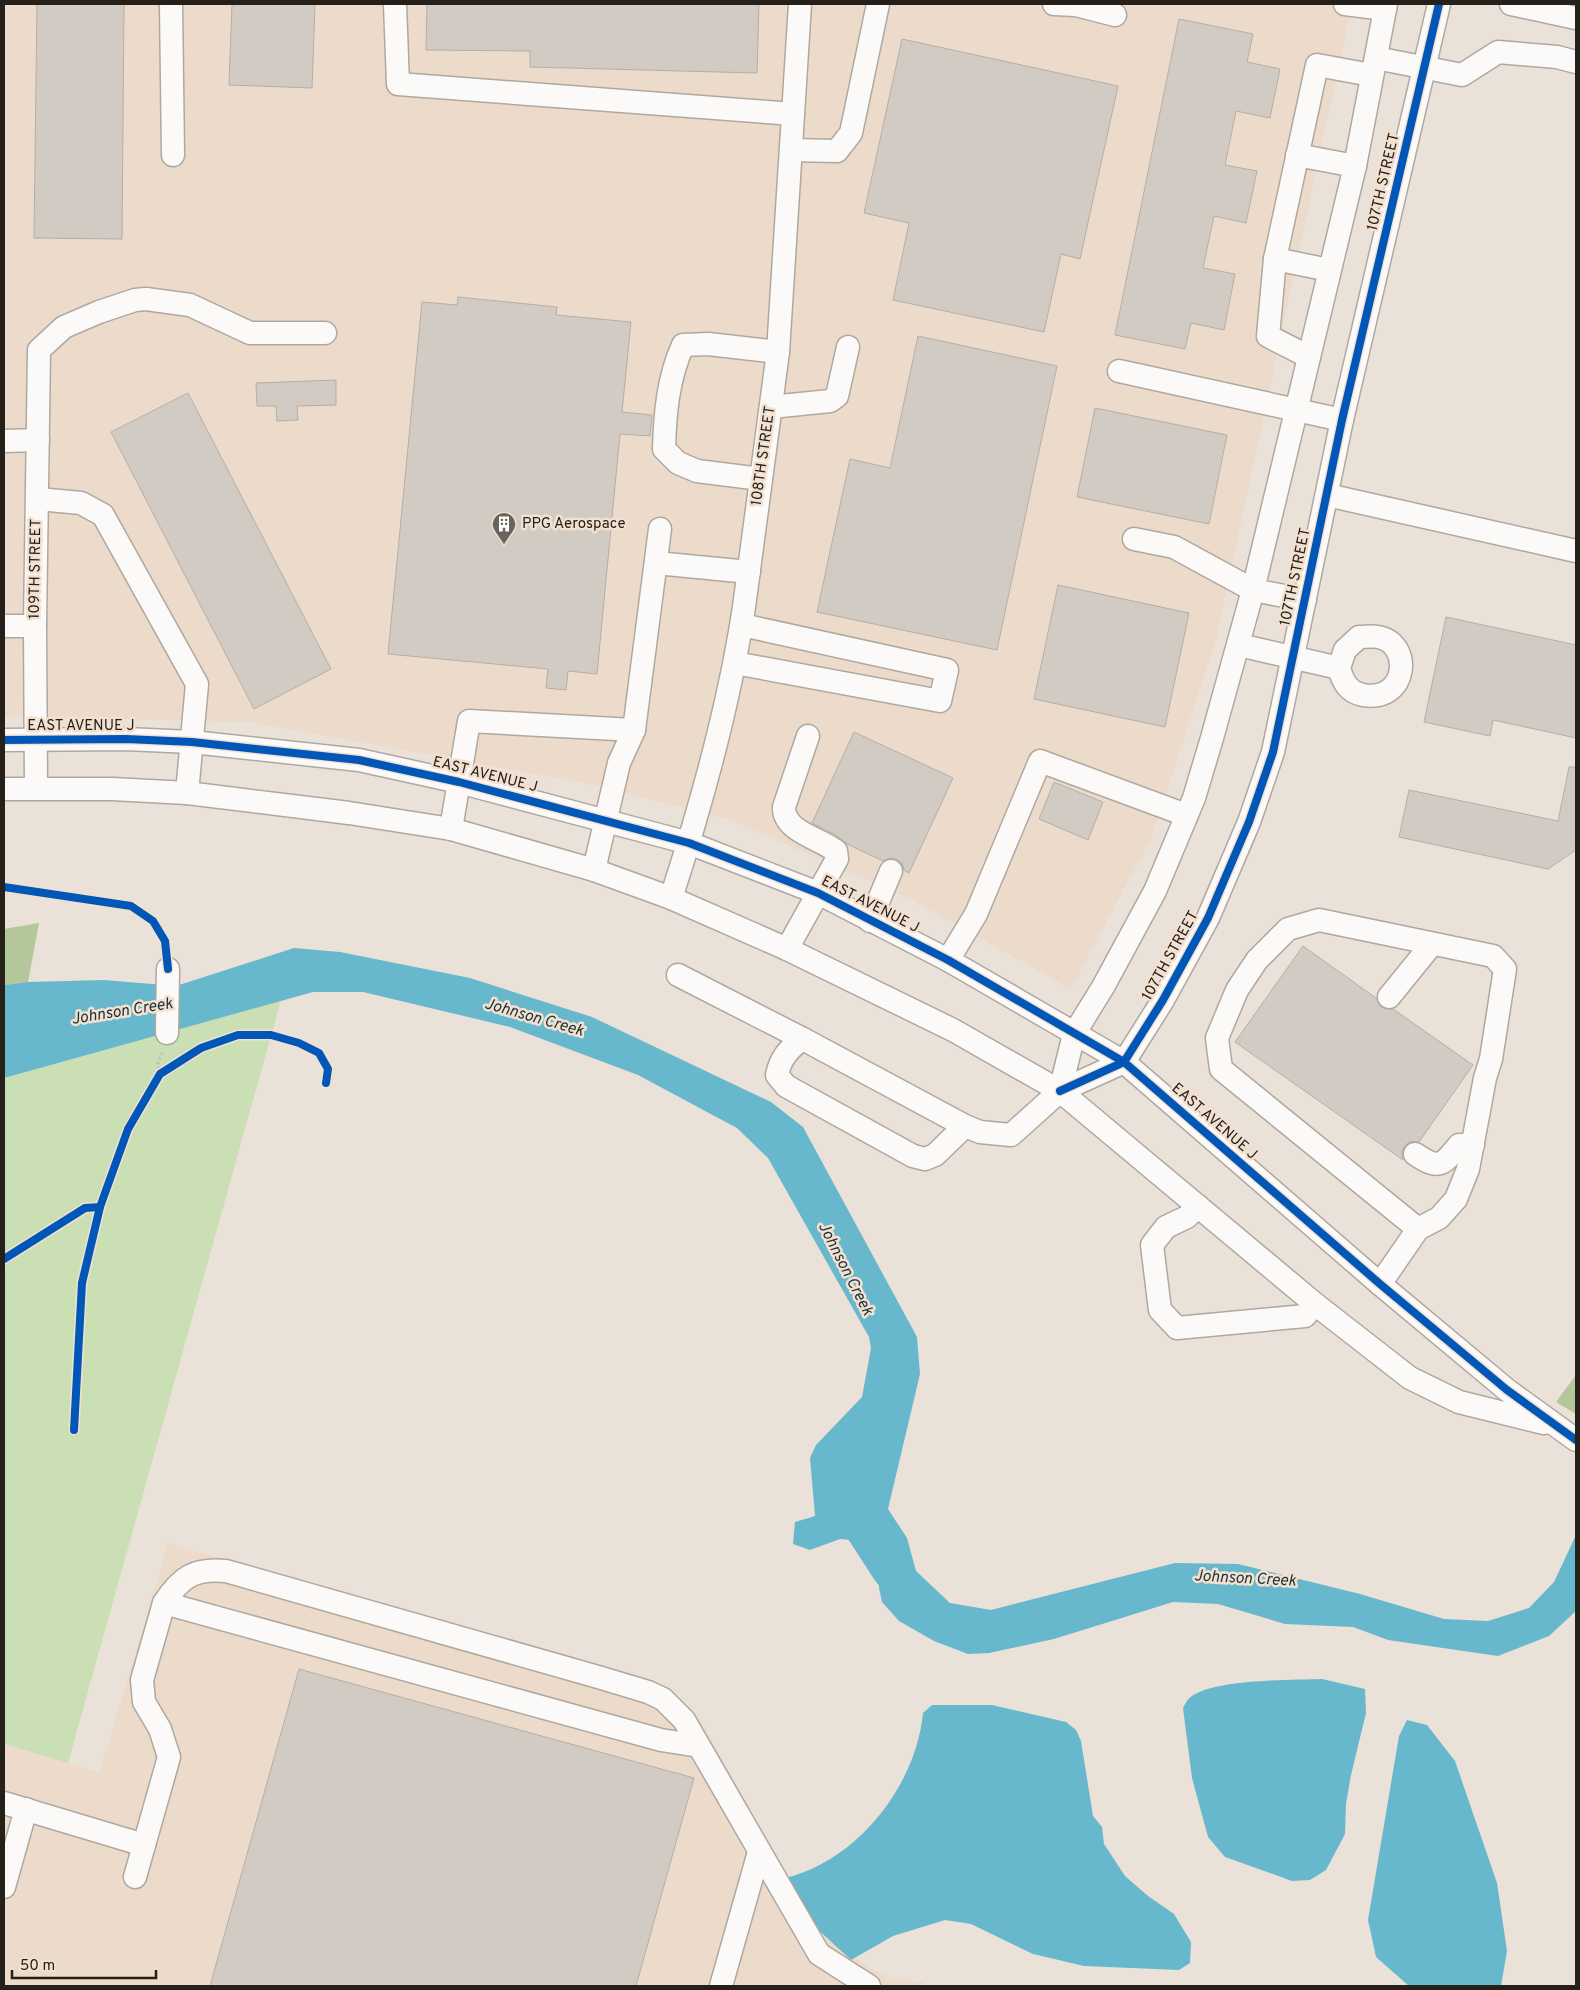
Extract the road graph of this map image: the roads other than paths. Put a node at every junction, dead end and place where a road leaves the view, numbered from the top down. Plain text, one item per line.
1 (171, 4) edge
2 (395, 4) edge
3 (800, 4) edge
4 (878, 4) edge
5 (1054, 4) edge
6 (1345, 4) edge
7 (1439, 4) edge
8 (1511, 4) edge
9 (1385, 6) edge
10 (1114, 15) dead end
11 (1576, 18) edge
12 (1576, 62) edge
13 (1373, 66) junction
14 (1426, 68) junction
15 (793, 114) junction
16 (791, 150) junction
17 (173, 155) dead end
18 (1298, 155) junction
19 (1354, 166) junction
20 (1275, 259) junction
21 (1329, 270) junction
22 (325, 333) dead end
23 (848, 347) dead end
24 (778, 352) junction
25 (1309, 357) junction
26 (1119, 371) dead end
27 (771, 407) junction
28 (1295, 409) junction
29 (1342, 420) junction
30 (4, 440) edge
31 (38, 440) junction
32 (761, 479) junction
33 (1327, 495) junction
34 (38, 499) junction
35 (660, 529) dead end
36 (1134, 539) dead end
37 (1576, 551) edge
38 (656, 563) junction
39 (749, 572) junction
40 (1253, 590) junction
41 (1305, 600) junction
42 (742, 625) junction
43 (4, 626) edge
44 (35, 626) junction
45 (1239, 645) junction
46 (1292, 657) junction
47 (735, 663) junction
48 (1339, 668) dead end
49 (634, 730) junction
50 (808, 736) dead end
51 (35, 739) junction
52 (4, 740) edge
53 (192, 742) junction
54 (459, 782) junction
55 (36, 787) junction
56 (4, 789) edge
57 (188, 793) junction
58 (1186, 815) junction
59 (606, 820) junction
60 (451, 829) junction
61 (689, 843) junction
62 (594, 870) junction
63 (892, 871) dead end
64 (818, 893) junction
65 (671, 898) junction
66 (870, 921) junction
67 (1432, 944) junction
68 (787, 949) junction
69 (948, 960) junction
70 (168, 969) dead end
71 (678, 975) dead end
72 (1389, 997) dead end
73 (167, 1033) dead end
74 (1074, 1034) junction
75 (804, 1040) junction
76 (1124, 1062) junction
77 (1060, 1091) junction
78 (965, 1126) junction
79 (1473, 1145) junction
80 (1415, 1154) dead end
81 (1198, 1206) junction
82 (1418, 1229) junction
83 (1380, 1284) junction
84 (1315, 1304) junction
85 (1555, 1425) junction
86 (1576, 1440) edge
87 (164, 1603) junction
88 (699, 1746) junction
89 (4, 1803) edge
90 (26, 1810) junction
91 (144, 1844) junction
92 (759, 1852) junction
93 (135, 1877) dead end
94 (4, 1887) edge
95 (721, 1986) edge
96 (869, 1986) edge

1 - 17 street
2 - 15 street
3 - 15 street, 108TH STREET
4 - 16 street
5 - 10 street
6 - 9 street
7 - 14 street, 107TH STREET
8 - 11 street
9 - 13 street
12 - 14 street
13 - 14 street
13 - 18 street
13 - 19 street
14 - 29 street, 107TH STREET
15 - 16 street, 108TH STREET
16 - 24 street, 108TH STREET
18 - 19 street
18 - 20 street
19 - 21 street
20 - 21 street
20 - 25 street
21 - 25 street
22 - 31 street, 109TH STREET
23 - 27 street
24 - 27 street, 108TH STREET
24 - 32 street
25 - 28 street
26 - 28 street
27 - 32 street, 108TH STREET
28 - 29 street
28 - 40 street
29 - 33 street, 107TH STREET
30 - 31 street
31 - 34 street, 109TH STREET
32 - 39 street, 108TH STREET
33 - 37 street
33 - 41 street, 107TH STREET
34 - 44 street, 109TH STREET
34 - 53 street
35 - 38 street
36 - 40 street
38 - 39 street
38 - 49 street
39 - 42 street, 108TH STREET
40 - 41 street
40 - 45 street
41 - 46 street, 107TH STREET
42 - 47 street, 108TH STREET
42 - 47 street
43 - 44 street
44 - 51 street, 109TH STREET
45 - 46 street
45 - 58 street
46 - 48 street
46 - 76 street, 107TH STREET
47 - 61 street, 108TH STREET
49 - 54 street
49 - 59 street
50 - 64 street
51 - 52 street, EAST AVENUE J
51 - 53 street, EAST AVENUE J
51 - 55 street, 109TH STREET
53 - 54 street, EAST AVENUE J
53 - 57 street
54 - 59 street, EAST AVENUE J
54 - 60 street
55 - 56 street, EAST AVENUE J
55 - 57 street, EAST AVENUE J
57 - 60 street, EAST AVENUE J
58 - 69 street
58 - 74 street
59 - 61 street, EAST AVENUE J
59 - 62 street
60 - 62 street, EAST AVENUE J
61 - 64 street, EAST AVENUE J
61 - 65 street, 108TH STREET
62 - 65 street, EAST AVENUE J
63 - 66 street
64 - 66 street, EAST AVENUE J
64 - 68 street
65 - 68 street, EAST AVENUE J
66 - 69 street, EAST AVENUE J
67 - 72 street
67 - 79 street
67 - 82 street
68 - 77 street, EAST AVENUE J
69 - 74 street, EAST AVENUE J
70 - 73 street
71 - 75 street
74 - 76 street, EAST AVENUE J
74 - 77 street
75 - 78 street
75 - 78 street
76 - 77 street
76 - 83 street, EAST AVENUE J
77 - 78 street
77 - 81 street, EAST AVENUE J
79 - 80 street
79 - 82 street
81 - 84 street, EAST AVENUE J
81 - 84 street
82 - 83 street
83 - 85 street, EAST AVENUE J
84 - 85 street, EAST AVENUE J
85 - 86 street, EAST AVENUE J
87 - 88 street
87 - 88 street
87 - 91 street
88 - 92 street
89 - 90 street
90 - 91 street
90 - 94 street
91 - 93 street
92 - 95 street
92 - 96 street

